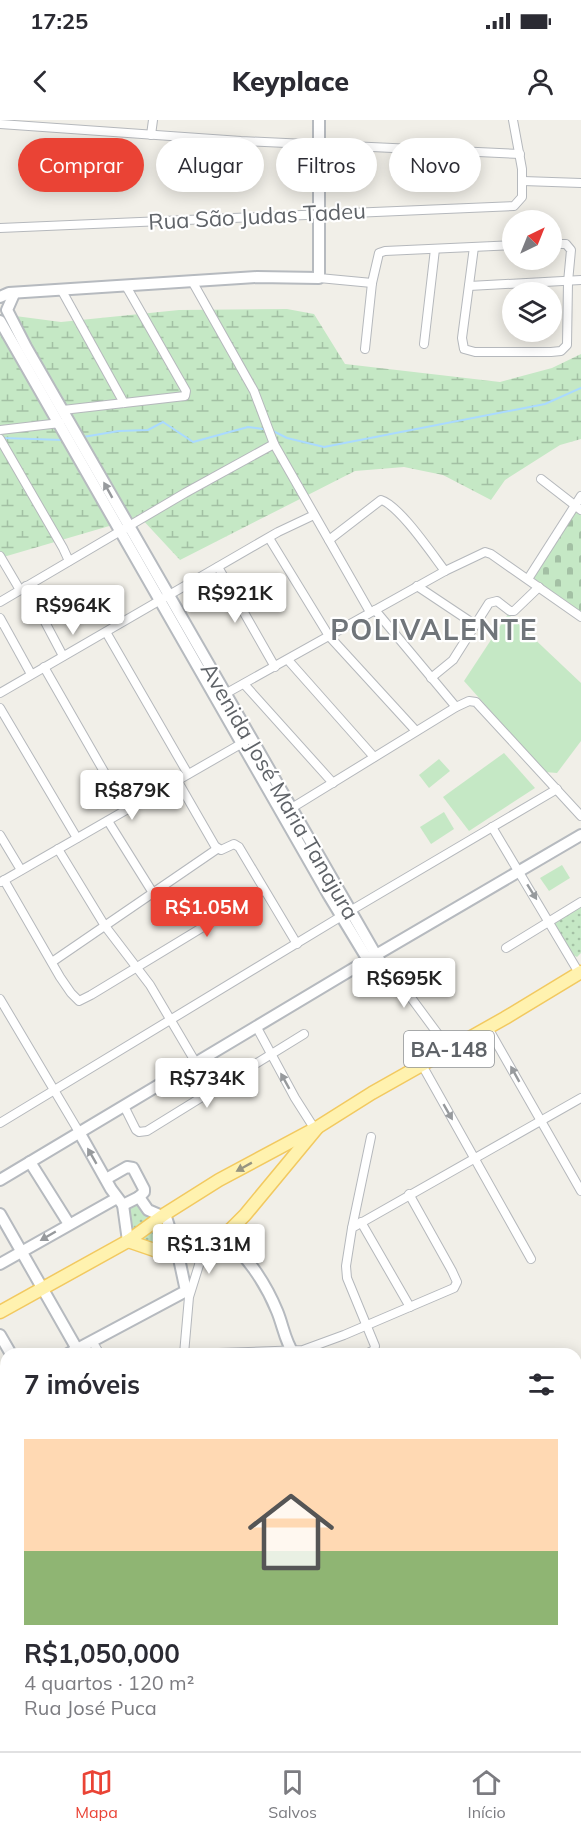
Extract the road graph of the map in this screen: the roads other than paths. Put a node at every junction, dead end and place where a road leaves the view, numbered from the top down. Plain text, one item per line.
1 (153, 120) edge
2 (319, 120) edge
3 (513, 120) edge
4 (0, 124) edge
5 (151, 135) junction
6 (319, 138) edge
7 (276, 142) edge
8 (377, 148) edge
9 (520, 154) junction
10 (523, 181) junction
11 (581, 184) edge
12 (320, 192) edge
13 (320, 213) junction
14 (0, 228) edge
15 (562, 244) edge
16 (502, 246) edge
17 (474, 247) junction
18 (435, 249) junction
19 (319, 278) junction
20 (581, 280) edge
21 (192, 281) junction
22 (568, 282) junction
23 (372, 283) junction
24 (126, 286) junction
25 (469, 286) junction
26 (62, 291) junction
27 (14, 294) junction
28 (0, 297) edge
29 (0, 321) edge
30 (424, 344) dead end
31 (22, 349) junction
32 (365, 349) dead end
33 (124, 403) junction
34 (63, 410) junction
35 (60, 423) junction
36 (0, 430) edge
37 (0, 439) edge
38 (274, 444) junction
39 (541, 479) dead end
40 (581, 496) edge
41 (578, 508) edge
42 (116, 514) junction
43 (314, 515) junction
44 (125, 529) junction
45 (269, 538) junction
46 (329, 540) junction
47 (0, 556) edge
48 (69, 561) junction
49 (218, 567) junction
50 (445, 571) junction
51 (528, 579) junction
52 (417, 586) junction
53 (539, 587) junction
54 (23, 588) junction
55 (163, 598) junction
56 (0, 602) edge
57 (373, 611) junction
58 (581, 617) edge
59 (1, 623) edge
60 (474, 624) junction
61 (106, 632) junction
62 (328, 636) junction
63 (63, 656) junction
64 (288, 660) junction
65 (44, 666) junction
66 (275, 667) junction
67 (31, 674) junction
68 (431, 678) junction
69 (244, 684) junction
70 (0, 693) edge
71 (220, 697) junction
72 (456, 707) junction
73 (0, 708) edge
74 (416, 731) junction
75 (247, 741) junction
76 (374, 757) junction
77 (188, 774) junction
78 (177, 780) junction
79 (333, 783) junction
80 (557, 789) junction
81 (126, 810) junction
82 (286, 811) junction
83 (581, 816) edge
84 (108, 821) junction
85 (492, 827) junction
86 (0, 835) edge
87 (581, 835) edge
88 (77, 838) junction
89 (58, 849) junction
90 (217, 849) junction
91 (21, 870) junction
92 (519, 872) junction
93 (2, 881) edge
94 (264, 890) junction
95 (153, 893) junction
96 (581, 902) edge
97 (346, 914) junction
98 (550, 922) junction
99 (105, 926) junction
100 (297, 944) junction
101 (506, 948) dead end
102 (372, 957) junction
103 (52, 962) junction
104 (137, 967) junction
105 (580, 972) edge
106 (0, 999) edge
107 (171, 1021) junction
108 (256, 1026) junction
109 (488, 1028) junction
110 (304, 1034) dead end
111 (449, 1049) junction
112 (271, 1054) junction
113 (196, 1063) junction
114 (422, 1065) junction
115 (54, 1090) junction
116 (581, 1098) edge
117 (124, 1106) junction
118 (540, 1120) junction
119 (0, 1122) edge
120 (316, 1129) junction
121 (79, 1132) junction
122 (370, 1137) dead end
123 (274, 1150) junction
124 (475, 1159) junction
125 (30, 1162) junction
126 (286, 1165) junction
127 (106, 1179) junction
128 (0, 1180) edge
129 (581, 1191) edge
130 (410, 1194) junction
131 (139, 1197) junction
132 (120, 1202) junction
133 (0, 1214) edge
134 (164, 1215) junction
135 (361, 1222) junction
136 (69, 1224) junction
137 (352, 1228) junction
138 (222, 1236) junction
139 (128, 1241) junction
140 (201, 1247) junction
141 (21, 1252) junction
142 (178, 1254) junction
143 (531, 1259) dead end
144 (0, 1264) edge
145 (41, 1288) junction
146 (188, 1294) junction
147 (410, 1307) junction
148 (0, 1312) edge
149 (367, 1324) junction
150 (0, 1335) edge
151 (92, 1341) junction
152 (8, 1348) edge
153 (71, 1348) edge
154 (80, 1348) edge
155 (96, 1348) edge
156 (184, 1348) edge
157 (291, 1348) edge
158 (307, 1348) edge
159 (374, 1348) edge

1 - 5 street
2 - 6 street
3 - 9 street
4 - 5 street
5 - 7 street
8 - 9 street
9 - 10 street
10 - 11 street
10 - 13 street, Rua São Judas Tadeu
12 - 13 street
13 - 14 street, Rua São Judas Tadeu
13 - 19 street
15 - 22 street
16 - 17 street
17 - 18 street
17 - 25 street
18 - 23 street
18 - 30 street
19 - 21 street
19 - 23 street
20 - 22 street
21 - 24 street
21 - 38 street
22 - 25 street
22 - 25 street
23 - 32 street
24 - 26 street
24 - 33 street
26 - 27 street
26 - 33 street
27 - 28 street
27 - 31 street, Avenida José Maria Tanajura
29 - 31 street, Avenida José Maria Tanajura
31 - 34 street, Avenida José Maria Tanajura
31 - 35 street, Avenida José Maria Tanajura
33 - 34 street
42 -> 34 street, Avenida José Maria Tanajura
35 - 36 street
35 - 42 street, Avenida José Maria Tanajura
37 - 48 street
38 - 43 street
38 - 44 street
39 - 41 street
40 - 41 street
41 - 51 street
42 - 44 street, Avenida José Maria Tanajura
43 - 45 street
43 - 46 street
44 - 48 street
44 - 55 street, Avenida José Maria Tanajura
45 - 49 street
45 - 62 street
46 - 50 street
46 - 57 street
47 - 54 street
48 - 54 street
49 - 55 street
49 - 66 street
50 - 51 street
50 - 52 street
51 - 53 street
52 - 57 street
52 - 60 street
53 - 58 street
53 - 60 street
54 - 56 street
54 - 63 street
55 - 61 street
55 - 71 street, Avenida José Maria Tanajura
57 - 62 street
57 - 68 street
59 - 67 street
60 - 68 street
61 - 63 street
61 - 77 street
62 - 64 street
62 - 74 street
63 - 65 street
64 - 66 street
64 - 76 street
65 - 67 street
65 - 81 street
66 - 69 street
67 - 70 street
68 - 72 street
69 - 71 street
69 - 79 street
71 - 75 street, Avenida José Maria Tanajura
72 - 74 street
72 - 80 street
73 - 88 street
74 - 76 street
75 - 77 street
75 - 82 street, Avenida José Maria Tanajura
76 - 79 street
77 - 78 street
78 - 81 street
78 - 90 street
79 - 82 street
80 - 83 street
80 - 85 street
81 - 84 street
82 - 97 street, Avenida José Maria Tanajura
84 - 88 street
84 - 95 street
85 - 92 street
85 - 97 street
86 - 91 street
87 - 92 street
88 - 89 street
89 - 91 street
89 - 99 street
90 - 94 street
90 - 95 street
91 - 93 street
92 -> 98 street
92 - 102 street
93 - 103 street
94 - 100 street
94 - 104 street
95 - 99 street
96 - 98 street
97 - 100 street
97 - 102 street, Avenida José Maria Tanajura
98 - 101 street
98 - 105 street
99 - 103 street
99 - 104 street
100 - 107 street
102 - 108 street
102 - 111 street
103 - 104 street
104 - 107 street
105 - 109 main road, BA-148
106 - 115 street
107 - 113 street
107 - 115 street
108 - 112 street
108 - 113 street
109 - 111 main road, BA-148
118 -> 109 street
110 - 112 street
111 - 114 main road, BA-148
112 - 117 street
120 -> 112 street
113 - 117 street
114 - 120 main road, BA-148
114 -> 124 street
115 - 119 street
115 - 121 street
116 - 118 street
117 - 121 street
118 - 124 street
118 - 129 street
120 - 123 main road, BA-148
120 - 126 main road
121 - 125 street
127 -> 121 street
122 - 137 street
123 - 126 main road
123 -> 134 main road, BA-148
124 - 130 street
124 - 143 street
125 - 128 street
125 - 136 street
126 - 138 main road
127 - 131 street
127 - 132 street
130 - 135 street
130 - 147 street
131 - 132 street
131 - 134 street
132 - 136 street
132 - 139 street
133 - 141 street
134 - 139 main road, BA-148
134 - 142 street
135 - 137 street
135 - 147 street
136 -> 141 street
137 - 149 street
138 - 140 main road
138 - 157 street
139 - 142 main road
139 - 145 main road
140 - 142 main road
140 - 146 street
141 - 144 street
141 - 145 street
142 - 146 street
145 - 148 main road
145 - 153 street
146 - 151 street
146 - 156 street
147 - 149 street
149 - 158 street
149 - 159 street
150 - 152 street
151 - 154 street
151 - 155 street

